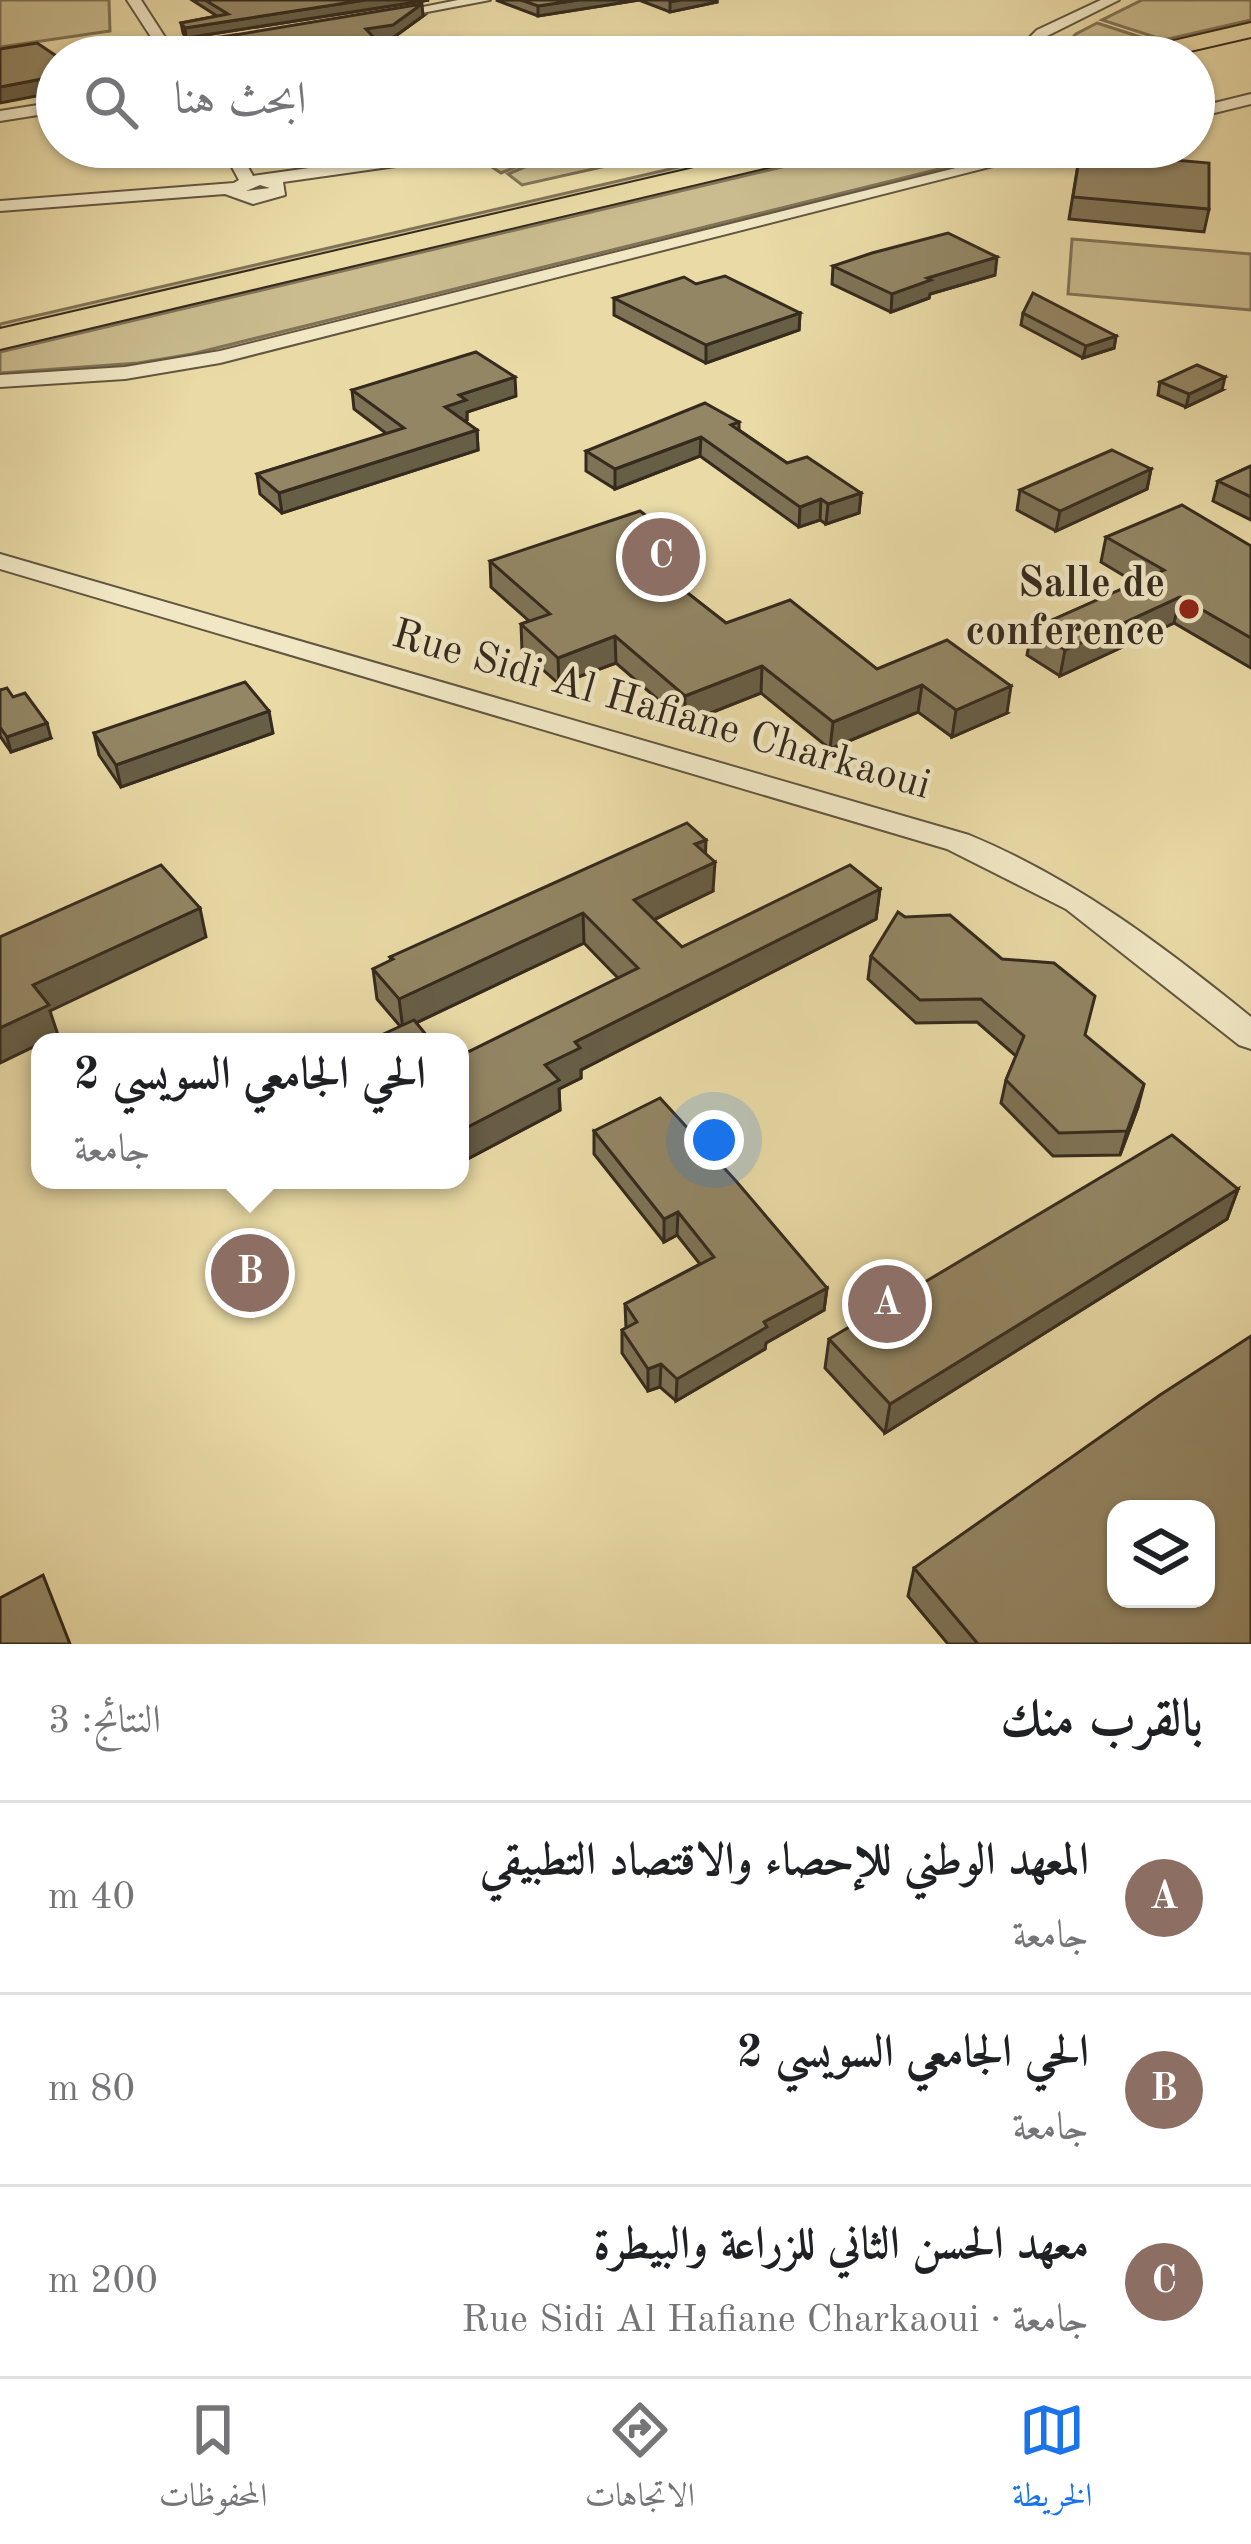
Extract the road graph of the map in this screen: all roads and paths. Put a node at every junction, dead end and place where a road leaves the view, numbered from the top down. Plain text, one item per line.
1 (134, 0) edge
2 (483, 0) edge
3 (1112, 0) edge
4 (1131, 0) edge
5 (373, 18) edge
6 (1251, 30) edge
7 (157, 36) edge
8 (1040, 36) edge
9 (1074, 36) edge
10 (1215, 38) edge
11 (1251, 46) edge
12 (1215, 55) edge
13 (1251, 99) edge
14 (1215, 108) edge
15 (36, 110) edge
16 (0, 116) edge
17 (243, 168) edge
18 (358, 168) edge
19 (378, 168) edge
20 (645, 168) edge
21 (729, 168) edge
22 (976, 168) edge
23 (255, 187) junction
24 (0, 206) edge
25 (0, 316) edge
26 (0, 339) edge
27 (0, 381) edge
28 (0, 561) edge
29 (1251, 1036) edge

1 - 7 street
2 - 5 street
3 - 8 street
4 - 9 street
6 - 10 main road
11 - 12 main road
13 - 14 street
15 - 16 street
17 - 23 street
18 - 23 street
19 - 23 street
20 - 25 main road
21 - 26 main road
22 - 27 street
23 - 24 street
28 - 29 street, Rue Sidi Al Hafiane Charkaoui

